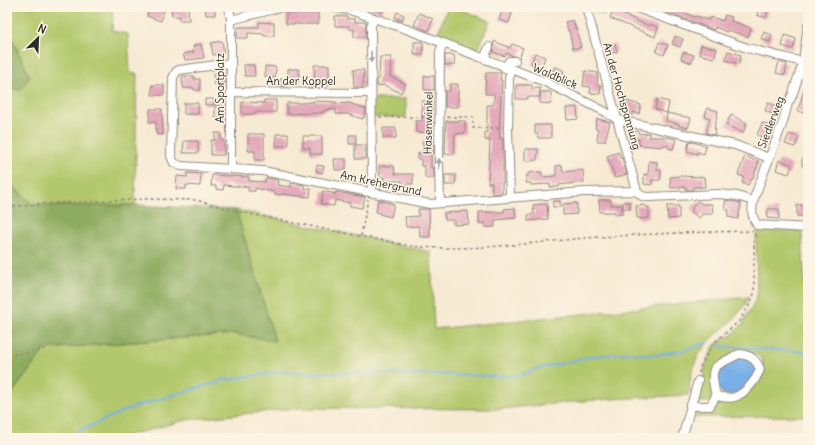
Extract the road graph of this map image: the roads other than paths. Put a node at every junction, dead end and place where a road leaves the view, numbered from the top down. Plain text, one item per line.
1 (229, 7) edge
2 (282, 7) edge
3 (333, 7) edge
4 (586, 7) edge
5 (634, 7) edge
6 (374, 18) junction
7 (231, 20) junction
8 (808, 25) edge
9 (443, 44) junction
10 (489, 47) dead end
11 (484, 60) junction
12 (515, 61) dead end
13 (231, 63) junction
14 (805, 63) edge
15 (508, 69) junction
16 (600, 90) dead end
17 (609, 90) junction
18 (231, 92) junction
19 (370, 93) junction
20 (618, 120) junction
21 (769, 158) junction
22 (231, 169) junction
23 (637, 191) junction
24 (371, 192) junction
25 (510, 198) junction
26 (753, 201) junction
27 (440, 204) junction
28 (808, 228) edge
29 (698, 381) road end
30 (716, 396) junction
31 (690, 406) junction
32 (682, 438) edge

1 - 7 street, Am Sportplatz
2 - 7 street
3 - 6 street, Waldblick
4 - 17 street, An der Hochspannung
5 - 14 street
6 - 9 street, Waldblick
6 -> 19 street
7 - 13 street, Am Sportplatz
8 - 14 street, Siedlerweg
9 - 11 street, Waldblick
27 -> 9 street, Hasenwinkel
10 - 11 street
11 - 15 street, Waldblick
12 - 15 street
13 - 18 street, Am Sportplatz
13 - 22 street, Am Krehergrund
14 - 21 street, Siedlerweg
15 - 20 street, Waldblick
15 - 25 street
16 - 17 street
17 - 20 street, An der Hochspannung
18 - 19 street, An der Koppel
18 - 22 street, Am Sportplatz
19 - 24 street
20 - 21 street, Waldblick
20 - 23 street, An der Hochspannung
21 - 26 street, Siedlerweg
22 - 24 street, Am Krehergrund
23 - 25 street, Am Krehergrund
23 - 26 street, Am Krehergrund
24 - 27 street, Am Krehergrund
25 - 27 street, Am Krehergrund
26 - 28 street, Siedlerweg
29 - 31 street
30 - 30 street
30 - 31 street
31 - 32 street

